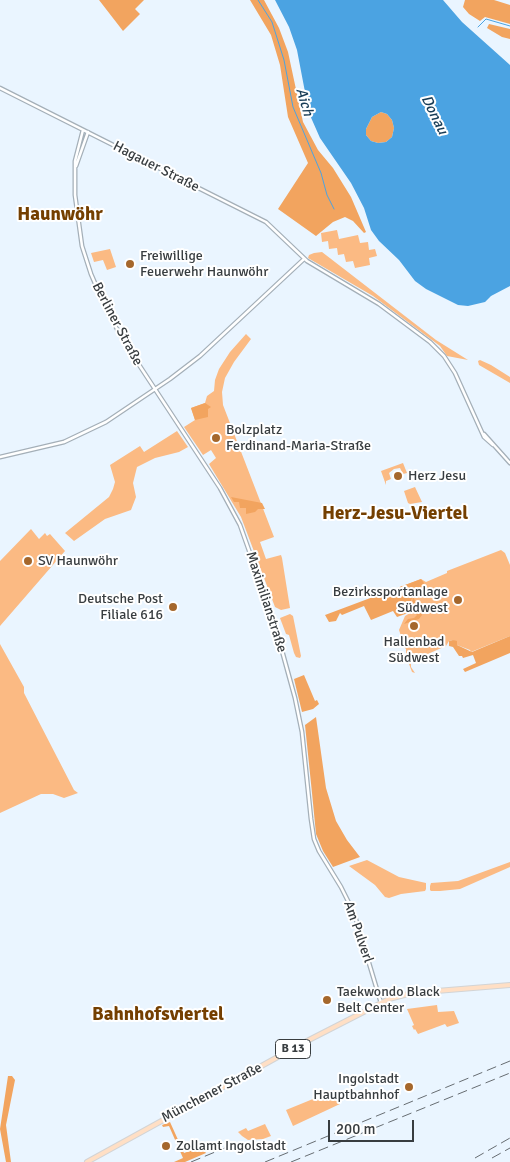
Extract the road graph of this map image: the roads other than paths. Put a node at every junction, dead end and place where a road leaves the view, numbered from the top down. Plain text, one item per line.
1 (0, 88) edge
2 (83, 130) junction
3 (88, 132) junction
4 (76, 167) junction
5 (304, 259) junction
6 (154, 390) junction
7 (0, 457) edge
8 (510, 463) edge
9 (314, 839) joint
10 (510, 984) edge
11 (381, 1003) junction
12 (87, 1162) edge

1 - 2 street, Hagauer Straße
2 - 3 street, Hagauer Straße
2 - 4 street, Berliner Straße
3 - 4 street, Berliner Straße
3 - 5 street, Hagauer Straße
4 - 6 street, Berliner Straße
5 - 6 street
5 - 8 street, Hagauer Straße
6 - 7 street
6 - 9 street, Maximilianstraße
9 - 11 street, Am Pulverl
10 - 11 main road, Münchener Straße / B 13
11 - 12 main road, Münchener Straße / B 13

